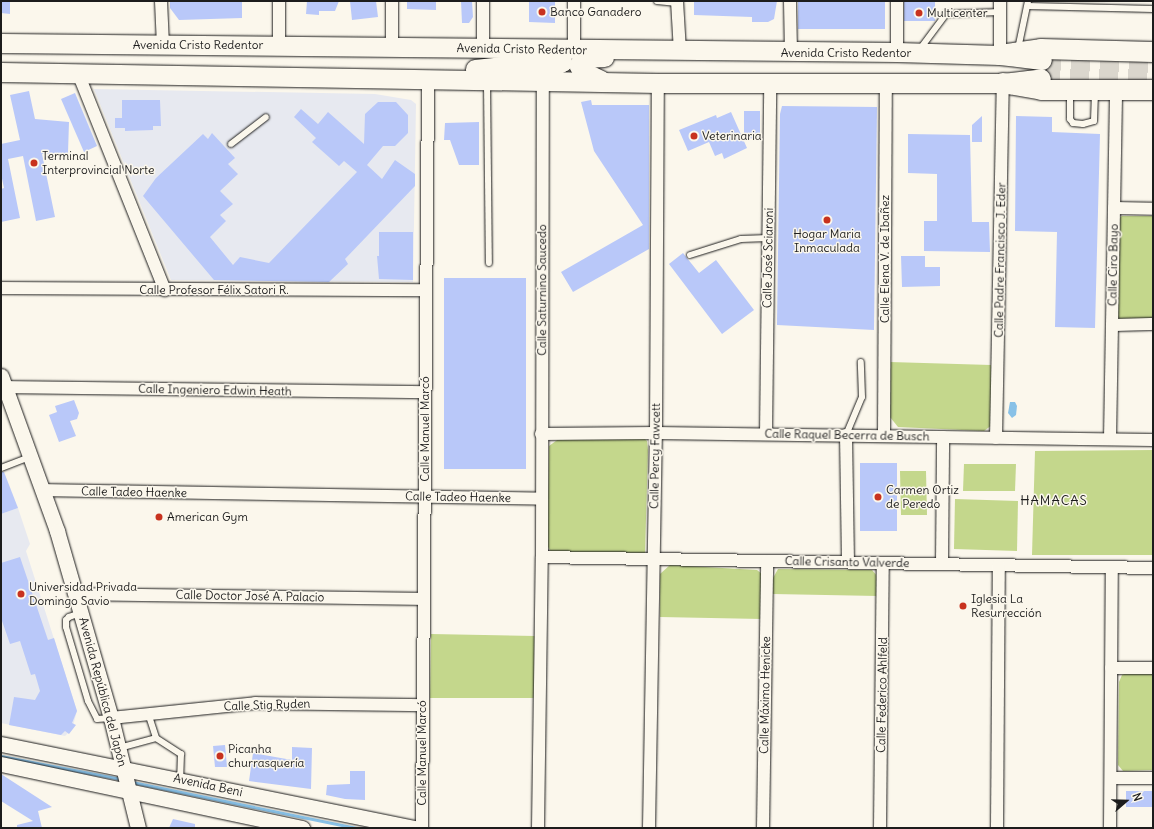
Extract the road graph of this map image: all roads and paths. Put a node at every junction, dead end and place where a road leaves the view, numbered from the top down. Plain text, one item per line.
1 (161, 1) edge
2 (279, 1) edge
3 (392, 1) edge
4 (483, 1) edge
5 (574, 1) edge
6 (657, 1) edge
7 (790, 1) edge
8 (897, 1) edge
9 (677, 2) edge
10 (1028, 3) edge
11 (1000, 6) edge
12 (1153, 9) edge
13 (1, 43) edge
14 (163, 44) junction
15 (279, 45) junction
16 (392, 48) junction
17 (483, 48) junction
18 (537, 49) junction
19 (574, 49) junction
20 (688, 51) junction
21 (897, 52) junction
22 (1153, 52) edge
23 (791, 53) junction
24 (918, 53) junction
25 (1009, 54) junction
26 (1, 72) edge
27 (78, 73) junction
28 (435, 78) junction
29 (487, 80) junction
30 (543, 81) junction
31 (608, 82) junction
32 (658, 83) junction
33 (770, 83) junction
34 (886, 83) junction
35 (1003, 83) junction
36 (1116, 90) junction
37 (1153, 90) edge
38 (1070, 91) junction
39 (1096, 91) junction
40 (266, 117) dead end
41 (231, 144) dead end
42 (1114, 208) junction
43 (1153, 209) edge
44 (768, 238) junction
45 (690, 255) dead end
46 (489, 262) dead end
47 (1, 288) edge
48 (165, 290) junction
49 (426, 290) junction
50 (1153, 324) edge
51 (1112, 325) junction
52 (861, 362) dead end
53 (3, 382) edge
54 (425, 392) junction
55 (656, 433) junction
56 (541, 434) junction
57 (766, 434) junction
58 (846, 435) junction
59 (884, 436) junction
60 (943, 437) junction
61 (996, 438) junction
62 (1110, 439) junction
63 (1153, 440) edge
64 (32, 457) junction
65 (1, 468) edge
66 (44, 490) junction
67 (424, 497) junction
68 (542, 499) junction
69 (542, 557) junction
70 (652, 559) junction
71 (767, 561) junction
72 (848, 562) junction
73 (883, 563) junction
74 (942, 564) junction
75 (999, 565) junction
76 (1112, 567) junction
77 (1153, 568) edge
78 (76, 594) junction
79 (424, 599) junction
80 (1111, 668) junction
81 (1153, 668) edge
82 (423, 705) junction
83 (148, 713) junction
84 (111, 718) junction
85 (156, 738) junction
86 (1, 744) edge
87 (119, 748) junction
88 (1, 764) edge
89 (124, 770) junction
90 (1111, 778) junction
91 (1153, 778) edge
92 (180, 780) junction
93 (129, 790) junction
94 (138, 828) edge
95 (302, 828) edge
96 (415, 828) edge
97 (422, 828) edge
98 (538, 828) edge
99 (649, 828) edge
100 (763, 828) edge
101 (880, 828) edge
102 (997, 828) edge
103 (1110, 828) edge

1 - 14 street
2 - 15 street
3 - 16 street
4 - 17 street
5 - 19 street
6 - 9 lane
7 - 23 street
8 - 21 street
9 - 20 street
10 - 12 lane
10 - 25 lane
11 - 24 lane
11 - 25 street
13 - 14 main road, Avenida Cristo Redentor
14 - 15 main road, Avenida Cristo Redentor
15 - 16 main road, Avenida Cristo Redentor
16 - 17 main road, Avenida Cristo Redentor
17 - 18 main road, Avenida Cristo Redentor
18 - 19 main road, Avenida Cristo Redentor
18 - 28 main road
19 - 20 main road, Avenida Cristo Redentor
20 - 23 main road, Avenida Cristo Redentor
20 - 31 main road
21 - 23 main road, Avenida Cristo Redentor
21 - 24 main road, Avenida Cristo Redentor
22 - 25 highway
24 - 25 main road, Avenida Cristo Redentor
25 - 35 main road, Avenida Cristo Redentor
26 - 27 main road, Avenida Cristo Redentor
27 - 28 main road, Avenida Cristo Redentor
27 - 48 street
28 - 29 main road, Avenida Cristo Redentor
28 - 49 street, Calle Manuel Marcó
29 - 30 main road, Avenida Cristo Redentor
29 - 46 lane
30 - 31 main road, Avenida Cristo Redentor
30 - 56 street, Calle Saturnino Saucedo
31 - 32 main road, Avenida Cristo Redentor
32 - 33 main road, Avenida Cristo Redentor
32 - 55 street, Calle Percy Fawcett
33 - 34 main road, Avenida Cristo Redentor
33 - 44 street, Calle José Sciaroni
34 - 35 main road, Avenida Cristo Redentor
34 - 59 street, Calle Elena V. de Ibañez
35 - 38 highway
35 - 61 street, Calle Padre Francisco J. Eder
36 - 37 highway
36 - 39 highway
36 - 42 street, Calle Ciro Bayo
38 - 39 highway
38 - 39 lane
40 - 41 lane
42 - 43 street
42 - 51 street, Calle Ciro Bayo
44 - 45 lane
44 - 57 street, Calle José Sciaroni
47 - 48 street, Calle Profesor Félix Satori R.
48 - 49 street, Calle Profesor Félix Satori R.
49 - 54 street, Calle Manuel Marcó
50 - 51 street
51 - 62 street, Calle Ciro Bayo
52 - 58 lane
53 - 54 street, Calle Ingeniero Edwin Heath
53 - 64 street, Avenida República del Japón
54 - 67 street, Calle Manuel Marcó
55 - 56 street, Calle Raquel Becerra de Busch
55 - 57 street, Calle Raquel Becerra de Busch
55 - 70 street, Calle Percy Fawcett
56 - 68 street, Calle Saturnino Saucedo
57 - 58 street, Calle Raquel Becerra de Busch
58 - 59 street, Calle Raquel Becerra de Busch
58 - 72 street
59 - 60 street, Calle Raquel Becerra de Busch
60 - 61 street, Calle Raquel Becerra de Busch
60 - 74 street
61 - 62 street, Calle Raquel Becerra de Busch
62 - 63 street, Calle Raquel Becerra de Busch
64 - 65 lane
64 - 66 street, Avenida República del Japón
66 - 67 street, Calle Tadeo Haenke
66 - 78 street, Avenida República del Japón
67 - 68 street, Calle Tadeo Haenke
67 - 79 street, Calle Manuel Marcó
68 - 69 street
69 - 70 street, Calle Crisanto Valverde
69 - 98 street
70 - 71 street, Calle Crisanto Valverde
70 - 99 street, Calle Percy Fawcett
71 - 72 street, Calle Crisanto Valverde
71 - 100 street, Calle Máximo Henicke
72 - 73 street, Calle Crisanto Valverde
73 - 74 street, Calle Crisanto Valverde
73 - 101 street, Calle Federico Ahlfeld
74 - 75 street, Calle Crisanto Valverde
75 - 76 street, Calle Crisanto Valverde
75 - 102 street
76 - 77 street, Calle Crisanto Valverde
76 - 80 street
78 - 79 street, Calle Doctor José A. Palacio
78 - 84 street, Avenida República del Japón
79 - 82 street, Calle Manuel Marcó
80 - 81 street
80 - 90 street
82 - 83 street, Calle Stig Ryden
82 - 97 street, Calle Manuel Marcó
83 - 84 street, Calle Stig Ryden
83 - 85 lane
84 - 87 street, Avenida República del Japón
85 - 87 lane
85 - 92 lane
86 - 89 street, Avenida Beni
87 - 89 street, Avenida República del Japón
88 - 93 street, Avenida Beni
89 - 92 street, Avenida Beni
89 - 93 street, Avenida República del Japón
90 - 91 street
90 - 103 street
92 - 96 street, Avenida Beni
93 - 94 street, Avenida República del Japón
93 - 95 street, Avenida Beni

